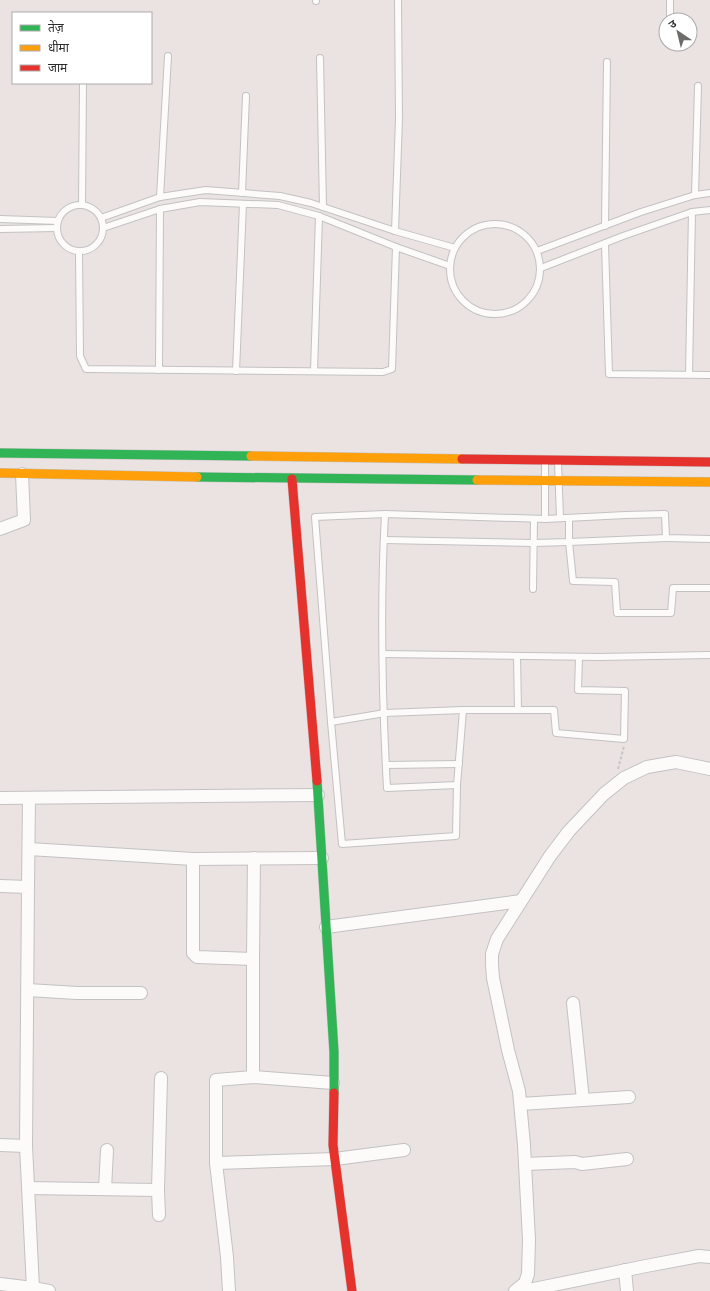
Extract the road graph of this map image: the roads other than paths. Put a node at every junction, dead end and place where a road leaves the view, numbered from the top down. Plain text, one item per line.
1 (398, 0) edge
2 (670, 0) edge
3 (670, 12) edge
4 (168, 56) dead end
5 (320, 58) dead end
6 (607, 62) dead end
7 (84, 84) edge
8 (698, 86) dead end
9 (246, 96) dead end
10 (242, 192) junction
11 (710, 194) edge
12 (695, 195) junction
13 (160, 197) junction
14 (243, 204) junction
15 (82, 205) junction
16 (323, 207) junction
17 (160, 209) junction
18 (710, 210) edge
19 (692, 212) junction
20 (319, 216) junction
21 (101, 218) junction
22 (0, 219) edge
23 (58, 220) junction
24 (605, 226) junction
25 (57, 228) junction
26 (103, 228) junction
27 (0, 229) edge
28 (396, 231) junction
29 (605, 244) junction
30 (396, 247) junction
31 (455, 248) junction
32 (79, 251) junction
33 (537, 251) junction
34 (450, 266) junction
35 (541, 268) junction
36 (159, 370) junction
37 (236, 371) junction
38 (314, 371) junction
39 (689, 374) junction
40 (710, 375) edge
41 (0, 453) edge
42 (545, 461) junction
43 (558, 461) junction
44 (710, 462) edge
45 (0, 473) edge
46 (22, 474) junction
47 (292, 479) junction
48 (545, 482) junction
49 (558, 482) junction
50 (710, 482) edge
51 (385, 514) junction
52 (534, 518) junction
53 (560, 518) junction
54 (569, 518) junction
55 (546, 519) junction
56 (0, 529) edge
57 (666, 538) junction
58 (710, 539) edge
59 (384, 540) junction
60 (569, 542) junction
61 (534, 543) junction
62 (710, 588) edge
63 (533, 589) dead end
64 (383, 654) junction
65 (710, 655) edge
66 (517, 656) junction
67 (579, 657) junction
68 (463, 710) junction
69 (518, 710) junction
70 (385, 713) junction
71 (331, 722) junction
72 (459, 764) junction
73 (386, 765) junction
74 (710, 769) edge
75 (457, 785) junction
76 (318, 794) junction
77 (0, 798) edge
78 (29, 798) junction
79 (29, 849) junction
80 (193, 858) junction
81 (254, 858) junction
82 (322, 858) junction
83 (0, 886) edge
84 (28, 887) junction
85 (521, 901) junction
86 (326, 927) junction
87 (253, 959) junction
88 (28, 990) junction
89 (141, 993) dead end
90 (573, 1002) dead end
91 (253, 1077) junction
92 (161, 1078) dead end
93 (334, 1083) junction
94 (629, 1097) dead end
95 (583, 1100) junction
96 (520, 1104) junction
97 (0, 1145) edge
98 (26, 1146) junction
99 (107, 1150) dead end
100 (404, 1150) dead end
101 (627, 1159) dead end
102 (335, 1160) junction
103 (216, 1163) junction
104 (525, 1164) junction
105 (28, 1188) junction
106 (105, 1189) junction
107 (158, 1190) junction
108 (159, 1214) dead end
109 (710, 1258) edge
110 (625, 1270) junction
111 (0, 1284) edge
112 (33, 1288) junction
113 (49, 1291) edge
114 (228, 1291) edge
115 (352, 1291) edge
116 (515, 1291) edge
117 (524, 1291) edge
118 (627, 1291) edge

1 - 28 lane
2 - 3 lane
4 - 13 lane
5 - 16 lane
6 - 24 lane
7 - 15 lane
8 - 12 lane
9 - 10 lane
10 - 13 lane
10 - 16 lane
11 - 12 lane
12 - 24 lane
13 - 21 lane
14 - 17 lane
14 - 20 lane
14 - 37 lane
15 - 21 lane
15 - 23 lane
16 - 28 lane
17 - 26 lane
17 - 36 lane
18 - 19 lane
19 - 29 lane
19 - 39 lane
20 - 30 lane
20 - 38 lane
21 - 26 lane
22 - 23 lane
23 - 25 lane
24 - 33 lane
25 - 27 lane
25 - 32 lane
26 - 32 lane
28 - 31 lane
29 - 35 lane
29 - 39 lane
30 - 34 lane
30 - 38 lane
31 - 33 lane
31 - 34 lane
32 - 36 lane
33 - 35 lane
34 - 35 lane
36 - 37 lane
37 - 38 lane
39 - 40 lane
41 - 42 street
42 - 43 street
42 - 48 lane
43 - 44 street
43 - 49 lane
45 - 46 street
46 - 47 street
46 - 56 street
47 - 48 street
47 - 76 street
48 - 49 street
48 - 55 lane
49 - 50 street
49 - 53 lane
51 - 52 lane
51 - 59 lane
51 - 71 lane
52 - 55 lane
52 - 61 lane
53 - 54 lane
53 - 55 lane
54 - 57 lane
54 - 60 lane
57 - 58 lane
57 - 60 lane
59 - 61 lane
59 - 64 lane
60 - 61 lane
60 - 62 lane
61 - 63 lane
64 - 66 lane
64 - 70 lane
65 - 67 lane
66 - 67 lane
66 - 69 lane
67 - 69 lane
68 - 69 lane
68 - 70 lane
68 - 72 lane
70 - 71 lane
70 - 73 lane
71 - 75 lane
72 - 73 lane
72 - 75 lane
73 - 75 lane
74 - 85 street
76 - 78 street
76 - 82 street
77 - 78 street
78 - 79 street
79 - 80 street
79 - 84 street
80 - 81 street
80 - 87 street
81 - 82 street
81 - 87 street
82 - 86 street
83 - 84 street
84 - 88 street
85 - 86 street
85 - 96 street
86 - 93 street
87 - 91 street
88 - 89 street
88 - 98 street
90 - 95 street
91 - 93 street
91 - 103 street
92 - 107 street
93 - 102 street
94 - 95 street
95 - 96 street
96 - 104 street
97 - 98 street
98 - 105 street
99 - 106 street
100 - 102 street
101 - 104 street
102 - 103 street
102 - 115 street
103 - 114 street
104 - 116 street
105 - 106 street
105 - 112 street
106 - 107 street
107 - 108 street
109 - 110 street
110 - 117 street
110 - 118 street
111 - 112 street
112 - 113 street

